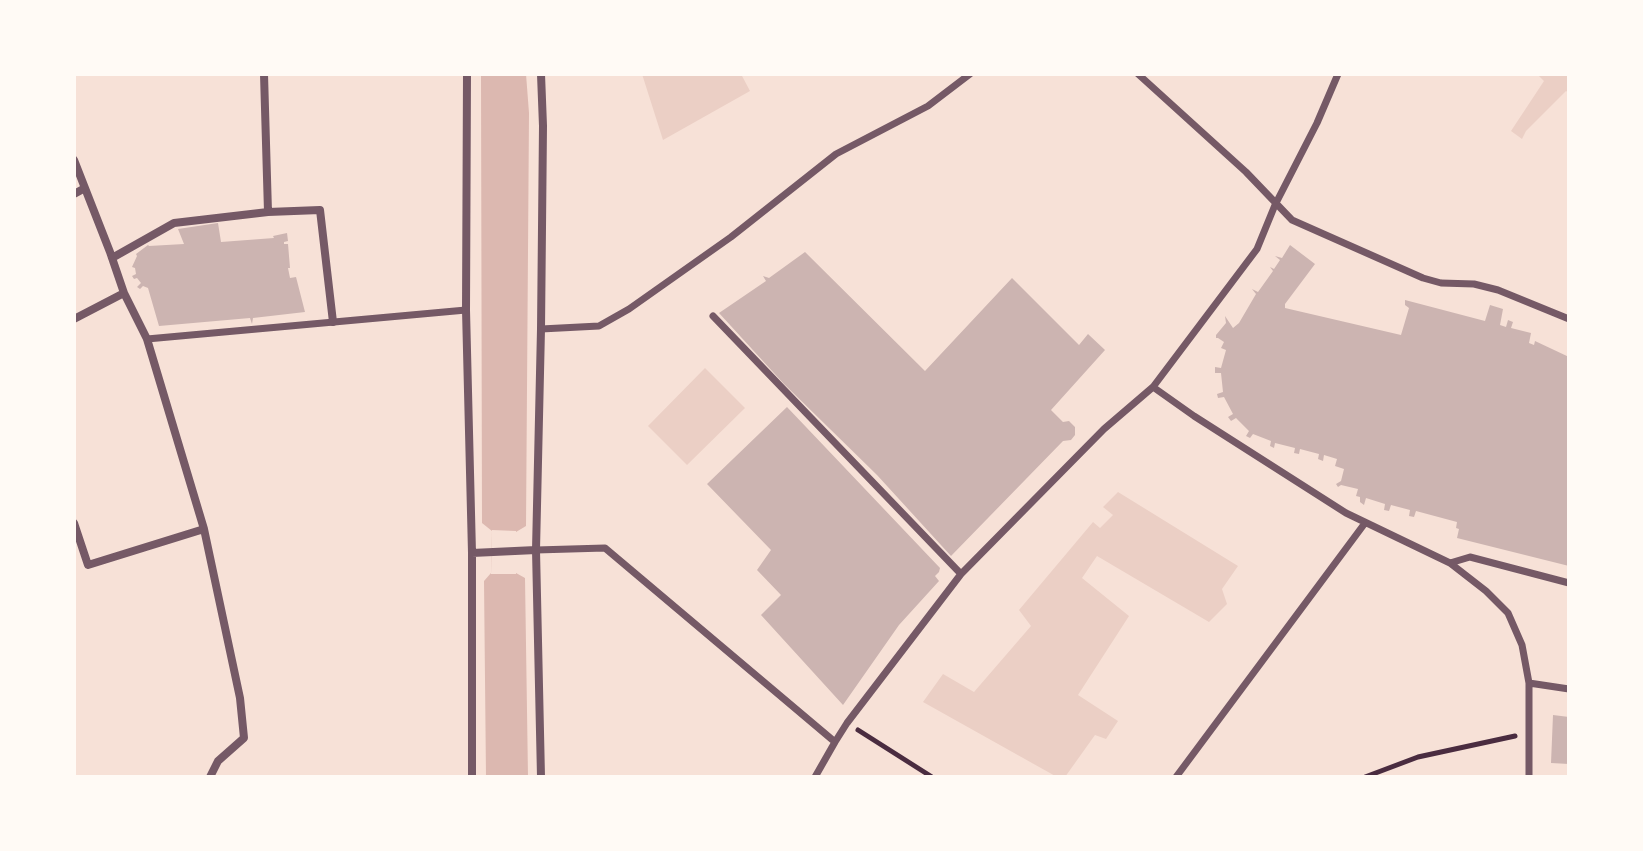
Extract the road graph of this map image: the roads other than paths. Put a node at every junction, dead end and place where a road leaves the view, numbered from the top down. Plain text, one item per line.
1 (264, 74) edge
2 (467, 74) edge
3 (541, 74) edge
4 (970, 74) edge
5 (1138, 74) edge
6 (1338, 74) edge
7 (74, 160) edge
8 (85, 188) junction
9 (74, 194) edge
10 (1275, 205) junction
11 (268, 212) junction
12 (112, 258) junction
13 (124, 293) junction
14 (466, 310) junction
15 (713, 316) dead end
16 (74, 319) edge
17 (1569, 319) edge
18 (333, 322) junction
19 (541, 329) junction
20 (147, 339) junction
21 (1153, 387) junction
22 (74, 523) edge
23 (1365, 523) junction
24 (204, 529) junction
25 (536, 550) junction
26 (472, 553) junction
27 (1450, 563) junction
28 (961, 574) junction
29 (1569, 583) edge
30 (1529, 683) junction
31 (1569, 689) edge
32 (835, 742) junction
33 (1177, 776) edge
34 (210, 777) edge
35 (472, 777) edge
36 (541, 777) edge
37 (815, 777) edge
38 (1529, 777) edge

1 - 11 street
2 - 14 street
3 - 19 street
4 - 19 street
5 - 10 street
6 - 10 street
7 - 8 street
8 - 9 street
8 - 12 street
10 - 17 street
10 - 21 street
11 - 12 street
11 - 18 street
12 - 13 street
13 - 16 street
13 - 20 street
14 - 18 street
14 - 26 street
15 - 28 street
18 - 20 street
19 - 25 street
20 - 24 street
21 - 23 street
21 - 28 street
22 - 24 street
23 - 27 street
23 - 33 street
24 - 34 street
25 - 26 street
25 - 32 street
25 - 36 street
26 - 35 street
27 - 29 street
27 - 30 street
28 - 32 street
30 - 31 street
30 - 38 street
32 - 37 street

